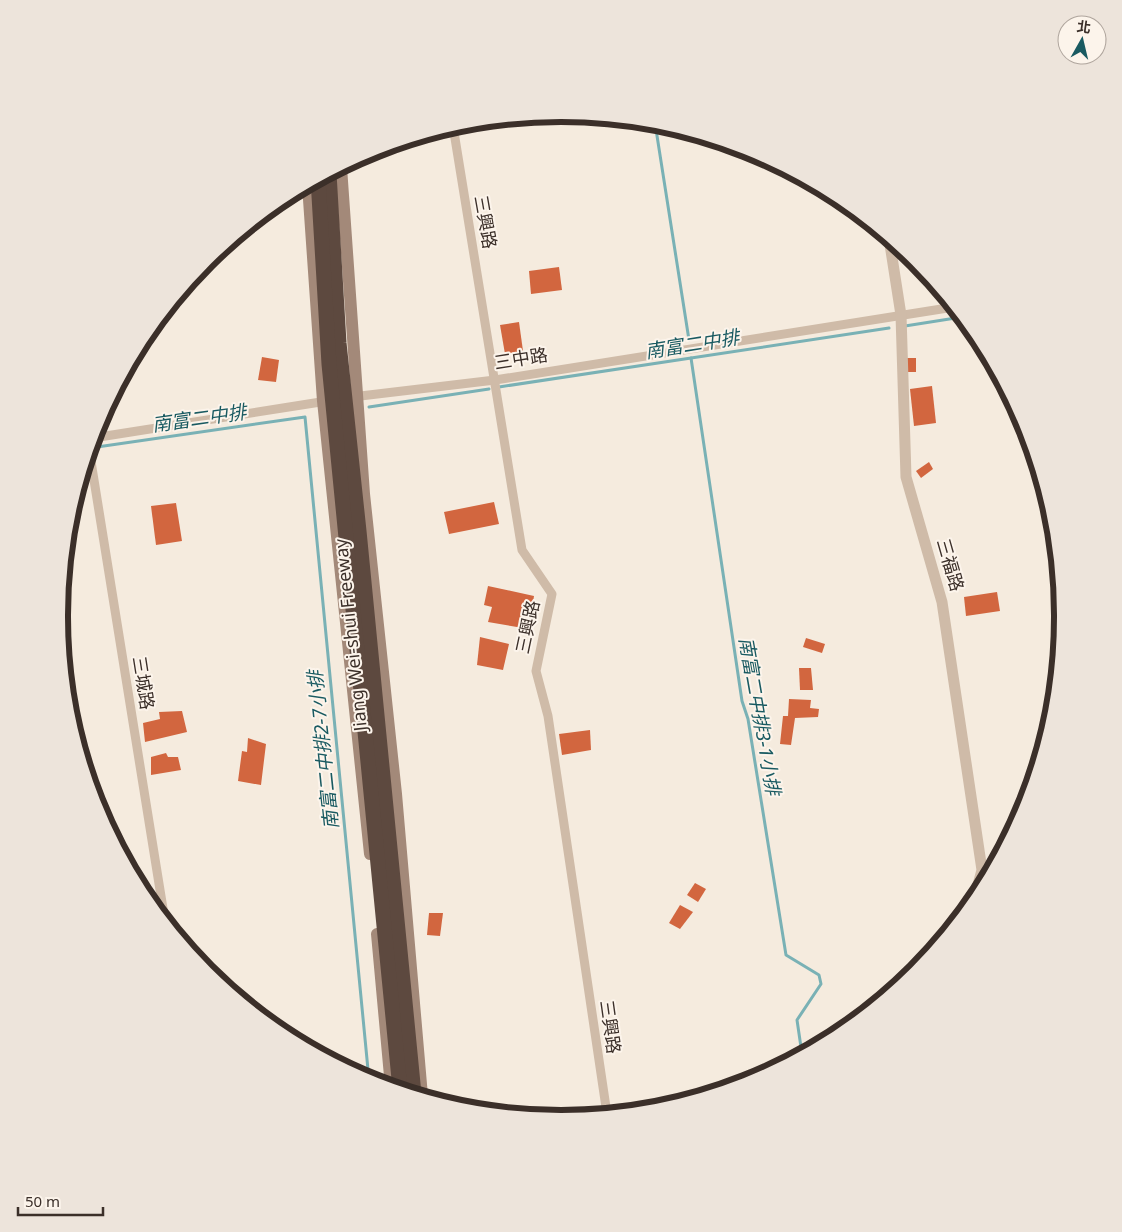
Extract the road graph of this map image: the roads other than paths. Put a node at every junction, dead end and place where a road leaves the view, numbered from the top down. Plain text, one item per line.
1 (454, 134) edge
2 (342, 174) edge
3 (329, 180) edge
4 (318, 187) edge
5 (309, 192) edge
6 (890, 248) edge
7 (946, 308) edge
8 (901, 315) junction
9 (495, 380) junction
10 (358, 397) junction
11 (323, 401) junction
12 (101, 437) edge
13 (92, 465) edge
14 (981, 874) edge
15 (163, 907) edge
16 (390, 1079) edge
17 (399, 1082) edge
18 (413, 1087) edge
19 (421, 1089) edge
20 (606, 1107) edge

1 - 9 street, 三興路
2 - 10 main road
3 - 18 highway, Jiang Wei-shui Freeway, bridge
4 - 17 highway, Jiang Wei-shui Freeway, bridge
5 - 11 main road
6 - 8 street, 三福路
7 - 8 street, 三中路
8 - 9 street, 三中路
8 - 14 street, 三福路
9 - 10 street, 三中路
9 - 20 street, 三興路
10 - 11 street, 三中路
10 - 19 main road
11 - 12 street, 三中路
11 - 16 main road
13 - 15 street, 三城路

